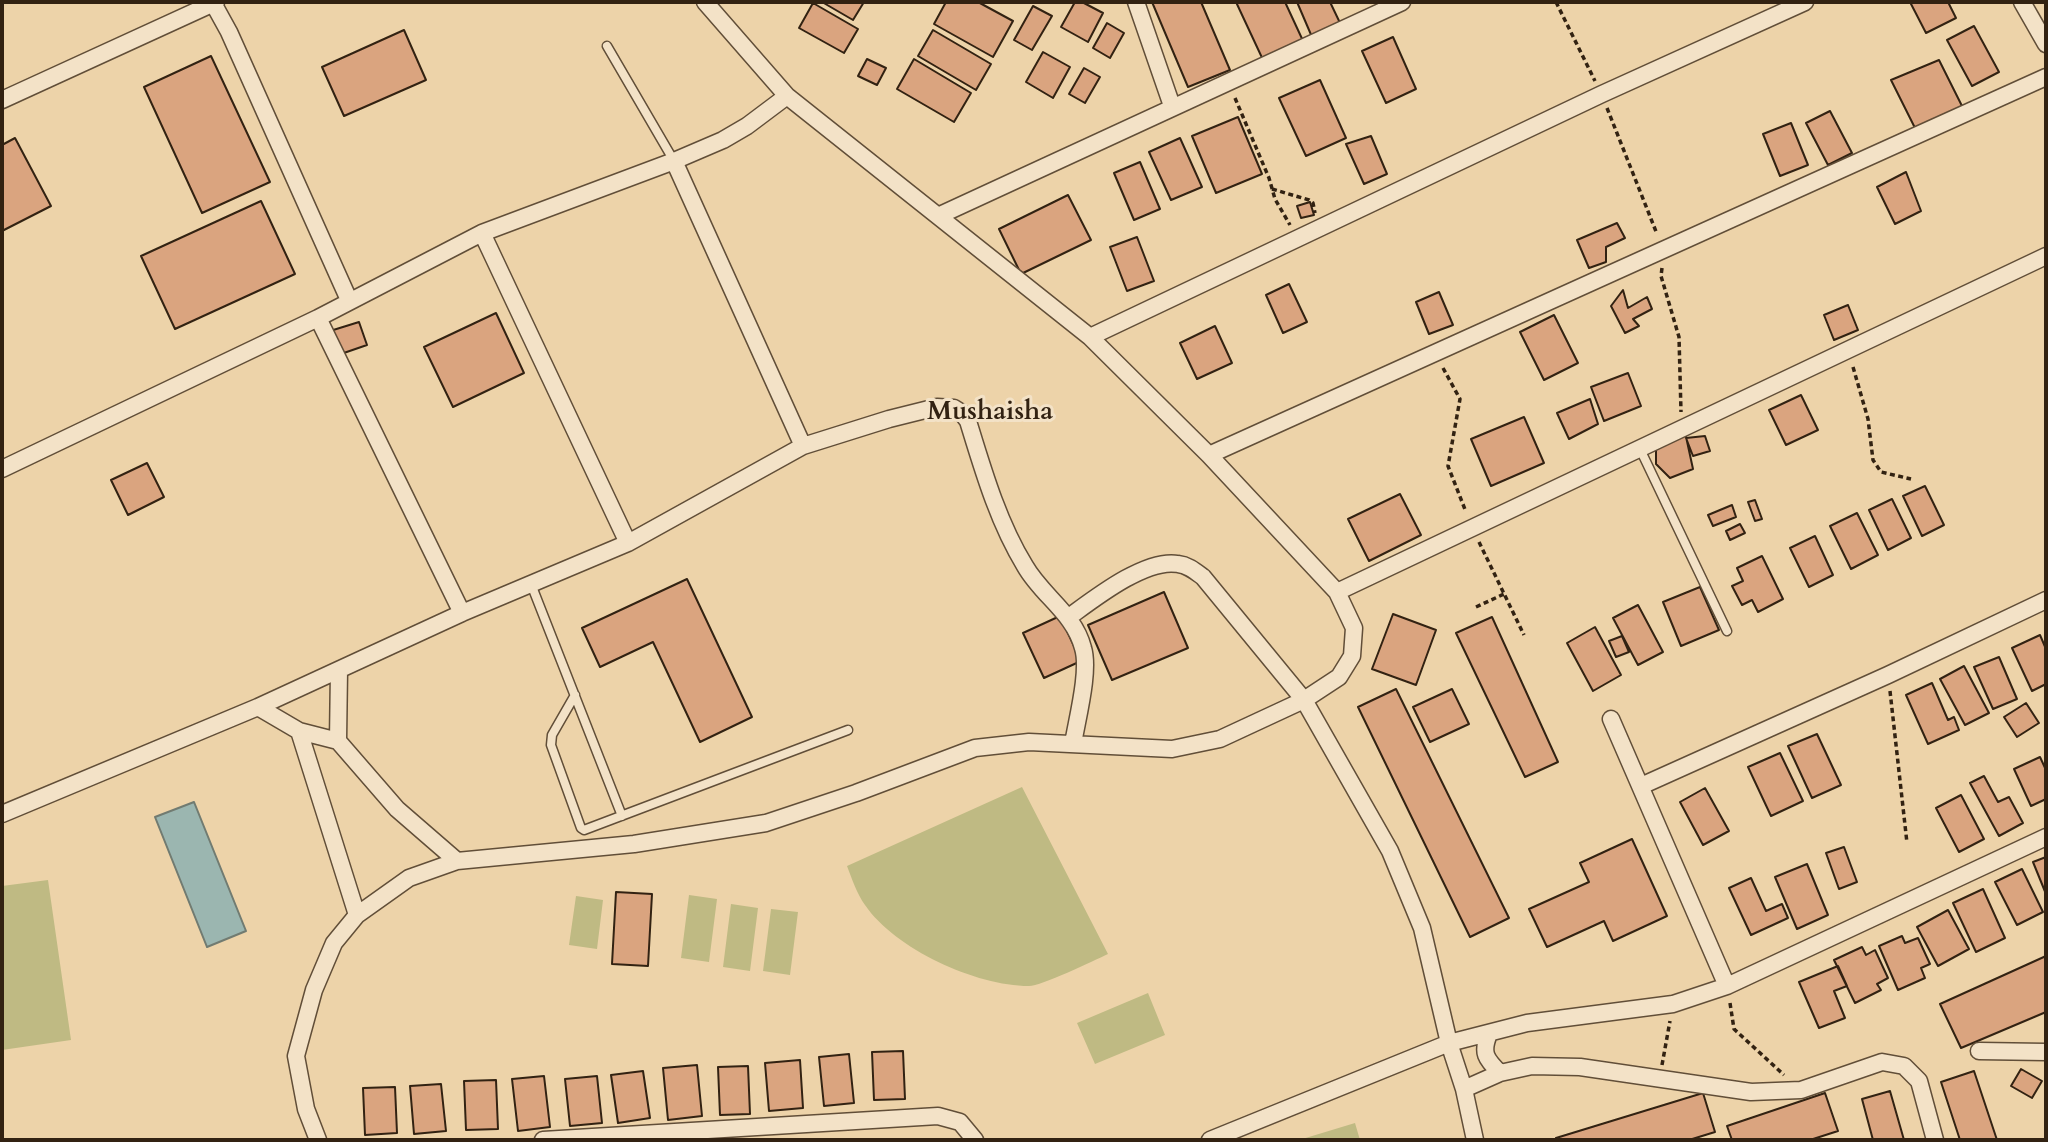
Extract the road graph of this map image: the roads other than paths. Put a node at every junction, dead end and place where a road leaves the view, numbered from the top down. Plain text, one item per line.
1 (215, 2) edge
2 (705, 2) edge
3 (1136, 2) edge
4 (1402, 2) edge
5 (1805, 2) edge
6 (2022, 2) edge
7 (2046, 44) edge
8 (607, 46) dead end
9 (2046, 76) edge
10 (787, 96) junction
11 (2, 100) edge
12 (1172, 106) junction
13 (674, 161) junction
14 (938, 216) junction
15 (482, 233) junction
16 (2046, 256) edge
17 (349, 300) junction
18 (318, 318) junction
19 (1090, 337) junction
20 (803, 446) junction
21 (1640, 449) junction
22 (1209, 455) junction
23 (2, 469) edge
24 (628, 543) junction
25 (531, 582) junction
26 (1337, 592) junction
27 (2046, 600) edge
28 (462, 613) junction
29 (1069, 617) junction
30 (1727, 631) dead end
31 (338, 670) junction
32 (575, 695) junction
33 (1304, 700) junction
34 (258, 707) junction
35 (1611, 719) dead end
36 (848, 730) dead end
37 (299, 731) junction
38 (338, 741) junction
39 (1073, 744) junction
40 (1641, 786) junction
41 (2, 814) edge
42 (622, 816) junction
43 (2046, 837) edge
44 (457, 861) junction
45 (357, 915) junction
46 (1727, 986) junction
47 (1489, 1034) junction
48 (1448, 1043) junction
49 (1979, 1051) dead end
50 (2046, 1052) edge
51 (1500, 1073) junction
52 (1464, 1089) junction
53 (318, 1140) edge
54 (543, 1140) edge
55 (975, 1140) edge
56 (1210, 1140) edge
57 (1475, 1140) edge
58 (1935, 1140) edge

1 - 11 street
1 - 17 street
2 - 10 street
3 - 12 street
4 - 12 street
5 - 19 street
6 - 7 street
8 - 13 lane
9 - 22 street
10 - 13 street
10 - 14 street
12 - 14 street
13 - 15 street
13 - 20 street
14 - 19 street
15 - 17 street
15 - 24 street
16 - 21 street
17 - 18 street
18 - 23 street
18 - 28 street
19 - 22 street
20 - 24 street
20 - 29 street
21 - 26 street
21 - 30 lane
22 - 26 street
24 - 25 street
25 - 28 street
25 - 32 lane
26 - 33 street
27 - 40 street
28 - 31 street
29 - 33 street
29 - 39 street
31 - 34 street
31 - 38 street
32 - 42 lane
32 - 42 lane
33 - 39 street
33 - 48 street
34 - 37 street
34 - 41 street
35 - 40 street
36 - 42 lane
37 - 38 street
37 - 45 street
38 - 44 street
39 - 44 street
40 - 46 street
43 - 46 street
44 - 45 street
45 - 53 street
46 - 47 street
47 - 48 street
47 - 51 street
48 - 52 street
48 - 56 street
49 - 50 street
51 - 52 street
51 - 58 street
52 - 57 street
54 - 55 street

